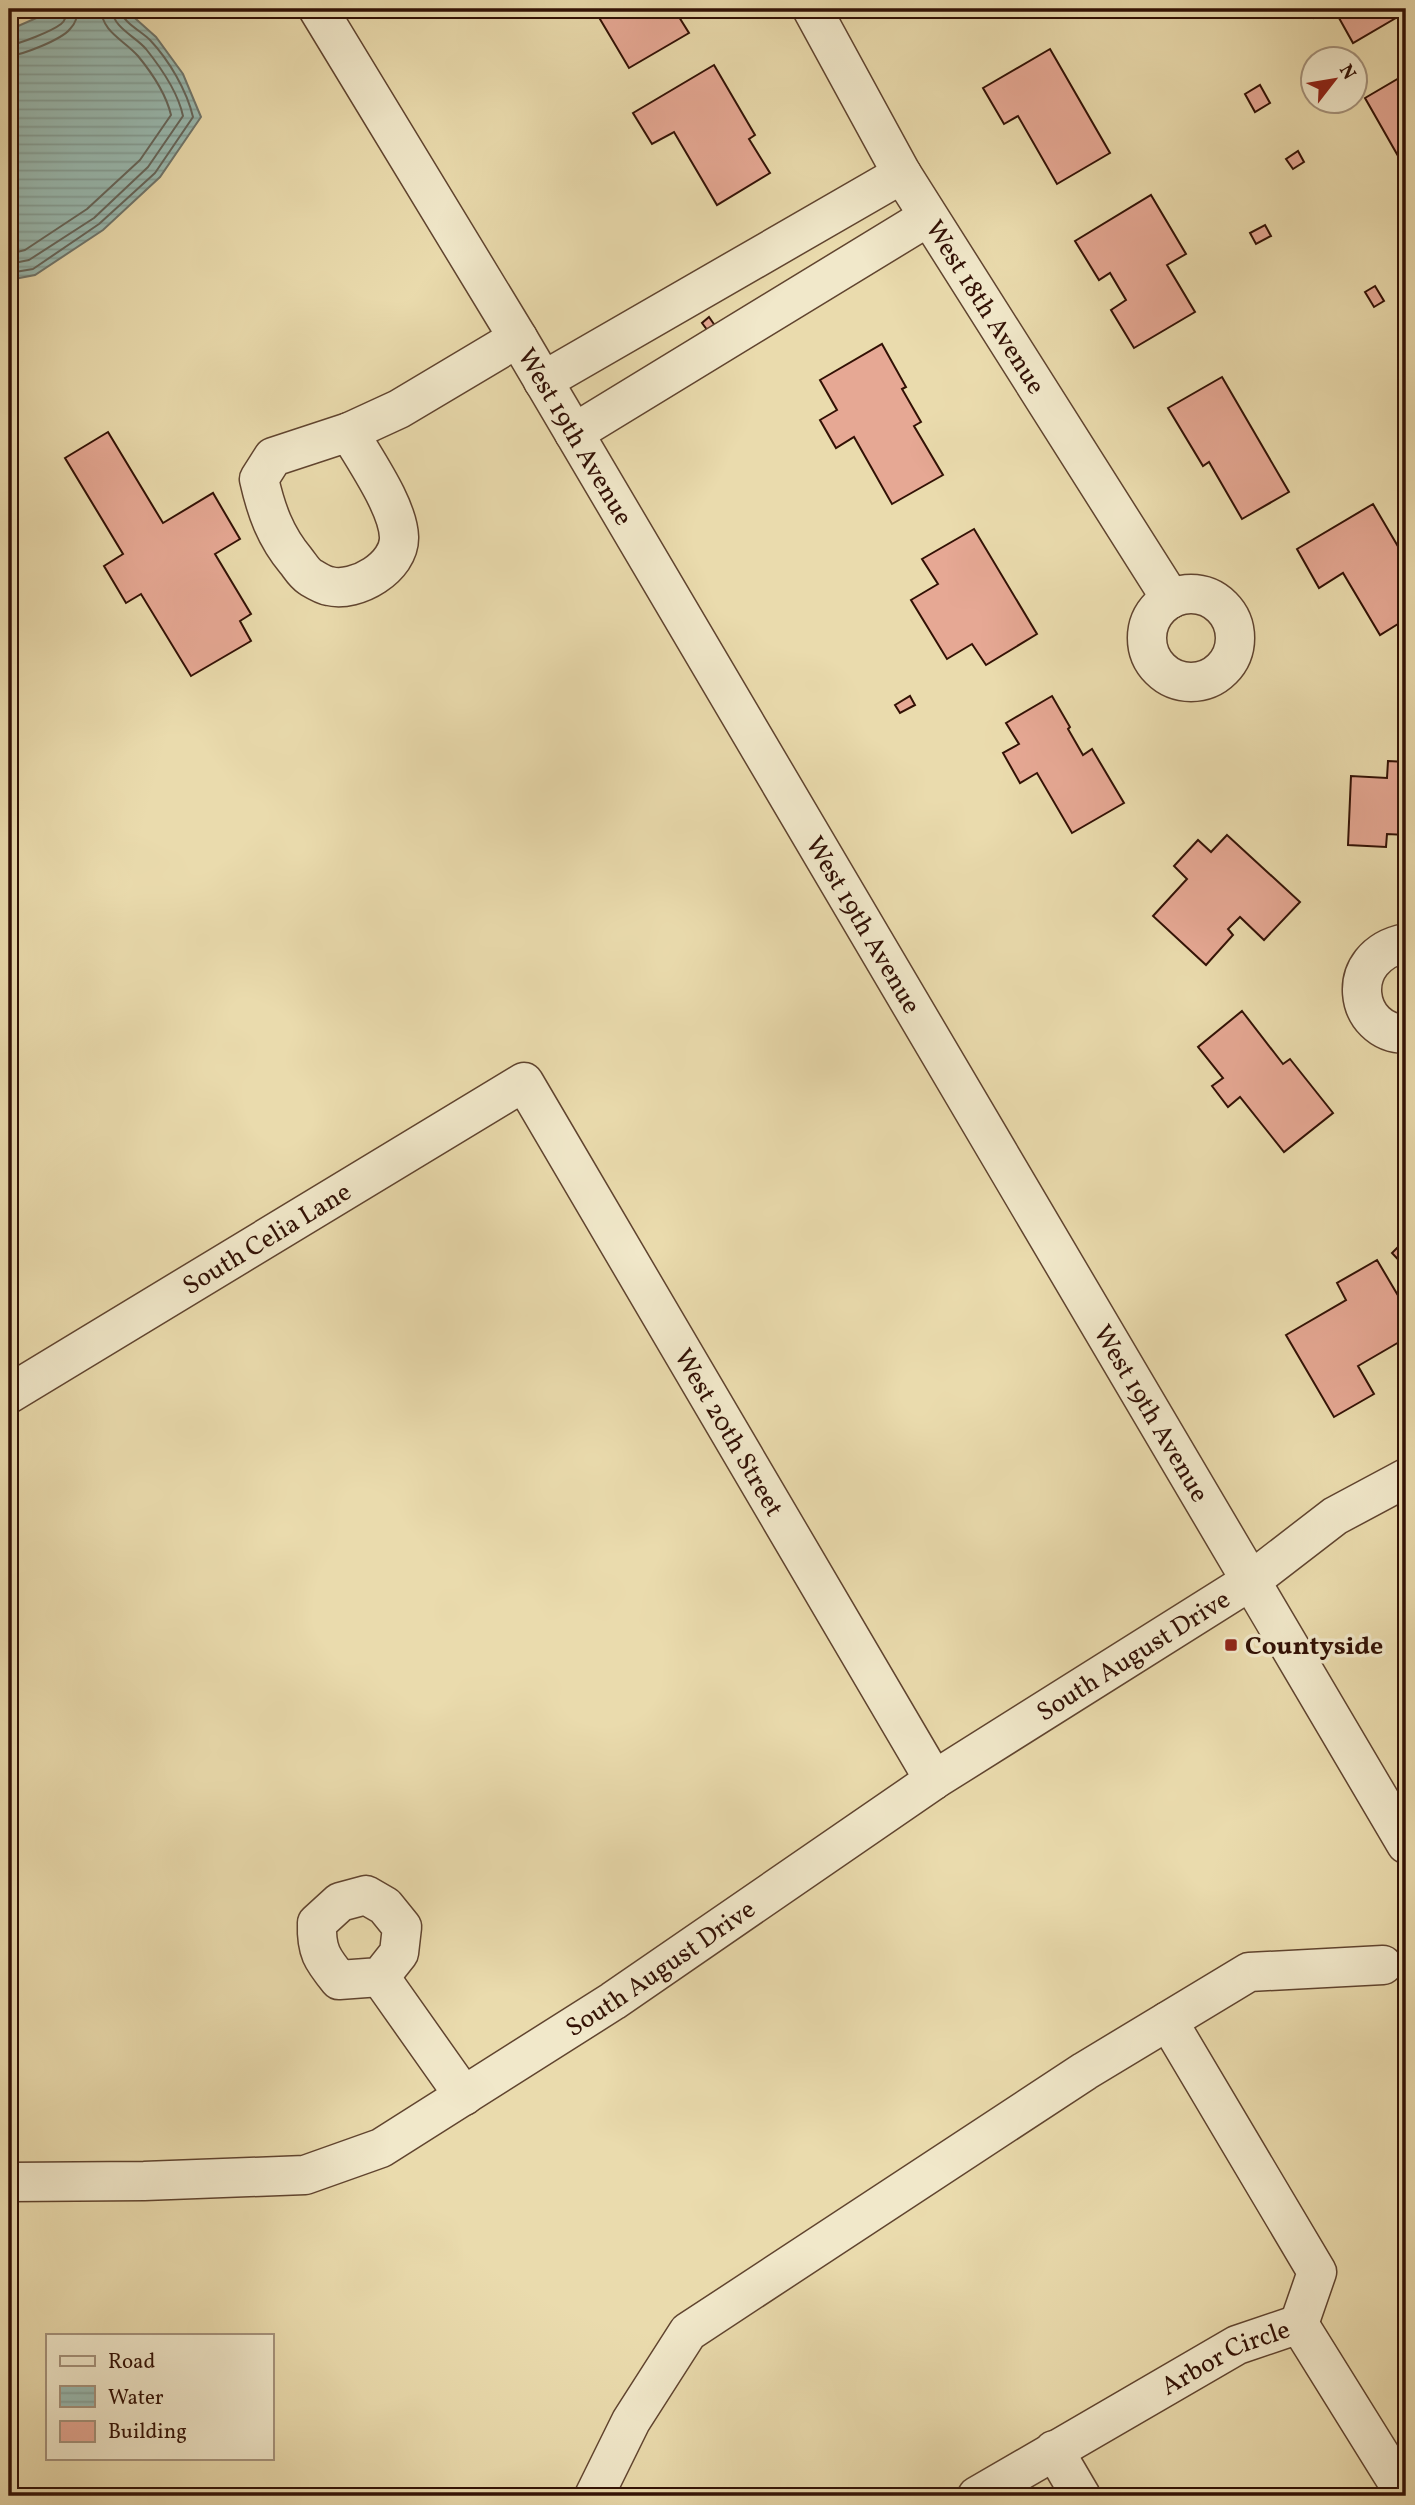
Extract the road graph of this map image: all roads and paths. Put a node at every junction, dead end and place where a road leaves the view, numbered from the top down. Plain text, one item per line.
1 (318, 9) edge
2 (812, 9) edge
3 (902, 174) junction
4 (929, 217) junction
5 (518, 338) junction
6 (543, 380) junction
7 (349, 432) dead end
8 (574, 433) junction
9 (1171, 599) dead end
10 (1406, 943) edge
11 (1406, 1034) edge
12 (524, 1082) joint
13 (9, 1394) edge
14 (1406, 1478) edge
15 (1252, 1580) junction
16 (934, 1780) junction
17 (1406, 1844) edge
18 (1383, 1965) dead end
19 (380, 1977) dead end
20 (1168, 2021) junction
21 (464, 2096) junction
22 (9, 2182) edge
23 (1299, 2324) junction
24 (1054, 2450) junction
25 (594, 2496) edge
26 (977, 2496) edge
27 (1081, 2496) edge
28 (1406, 2496) edge

1 - 5 street, West 19th Avenue
2 - 3 street, West 18th Avenue
3 - 4 street, West 18th Avenue
3 - 6 street
4 - 8 street
4 - 9 street, West 18th Avenue
5 - 6 street, West 19th Avenue
5 - 7 street
6 - 8 street, West 19th Avenue
8 - 15 street, West 19th Avenue
10 - 11 street
12 - 13 street, South Celia Lane
12 - 16 street, West 20th Street
14 - 15 street, South August Drive
15 - 16 street, South August Drive
15 - 17 street, West 19th Avenue
16 - 21 street, South August Drive
18 - 20 street
19 - 21 street
20 - 23 street
20 - 25 street
21 - 22 street, South August Drive
23 - 24 street, Arbor Circle
23 - 28 street, Arbor Circle
24 - 26 street, Arbor Circle
24 - 27 street

